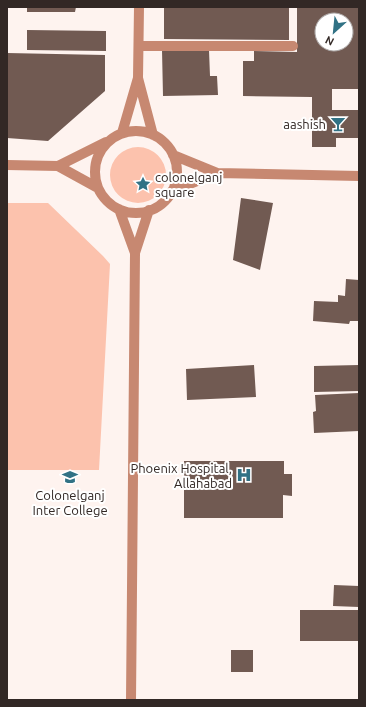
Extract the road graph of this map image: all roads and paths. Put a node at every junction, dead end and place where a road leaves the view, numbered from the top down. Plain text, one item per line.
1 (139, 7) edge
2 (139, 46) junction
3 (293, 46) dead end
4 (138, 78) junction
5 (122, 133) junction
6 (153, 135) junction
7 (109, 140) junction
8 (173, 156) junction
9 (7, 165) edge
10 (58, 166) junction
11 (217, 172) junction
12 (359, 176) edge
13 (98, 188) junction
14 (172, 191) junction
15 (119, 209) junction
16 (149, 210) junction
17 (135, 253) junction
18 (132, 700) edge

1 - 2 street
2 - 3 street
2 - 4 street
4 - 5 street
4 - 6 street
5 - 6 street
5 - 7 street
6 - 8 street
7 - 10 street
7 - 13 street
8 - 11 street
8 - 14 street
9 - 10 street
10 - 13 street
11 - 12 street
11 - 14 street
13 - 15 street
14 - 16 street
15 - 16 street
15 - 17 street
16 - 17 street
17 - 18 street

